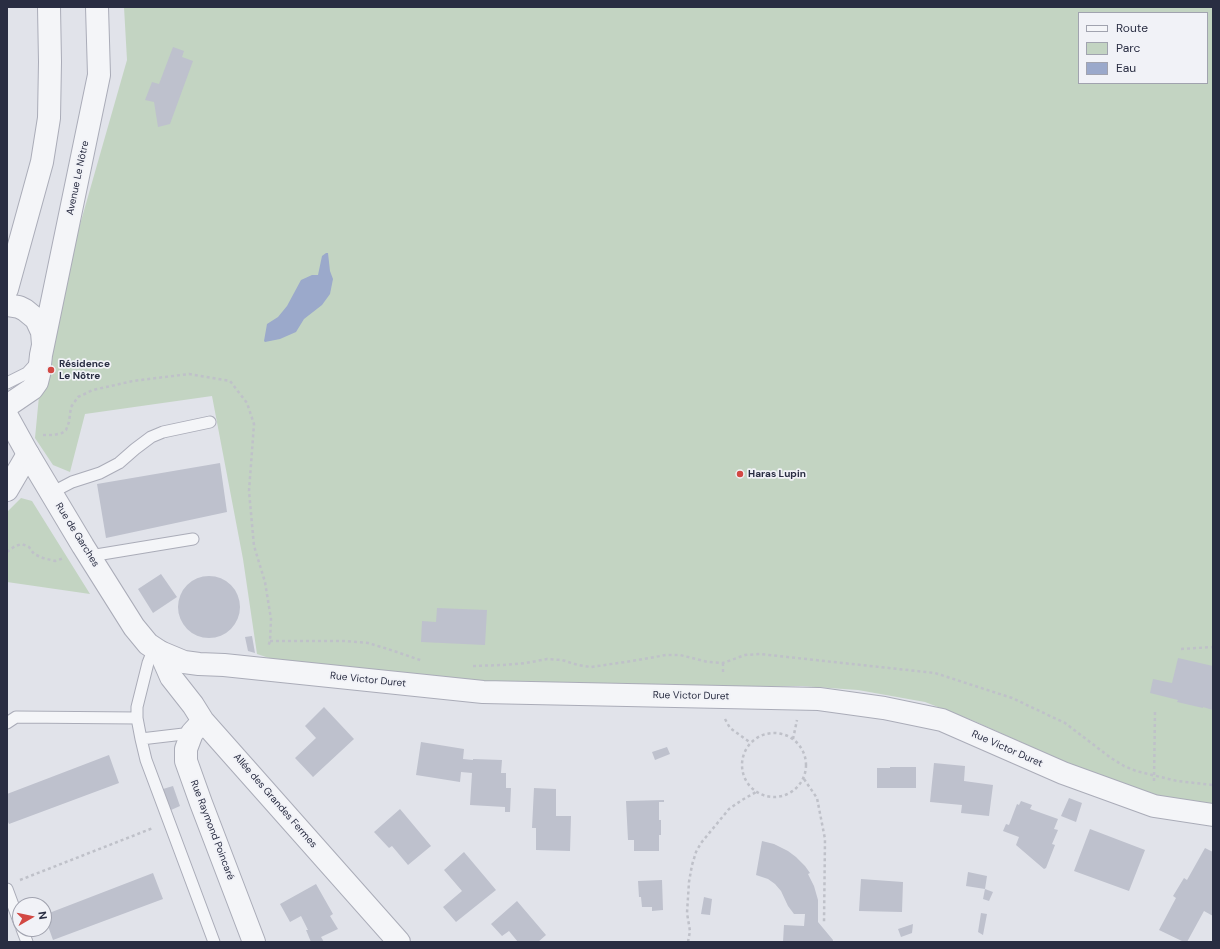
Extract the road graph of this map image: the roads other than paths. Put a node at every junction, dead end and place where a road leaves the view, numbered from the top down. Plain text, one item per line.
1 (49, 7) edge
2 (97, 7) edge
3 (7, 290) edge
4 (7, 305) edge
5 (42, 351) junction
6 (7, 383) edge
7 (7, 406) edge
8 (7, 416) edge
9 (210, 422) dead end
10 (25, 448) junction
11 (7, 490) edge
12 (51, 493) junction
13 (193, 540) dead end
14 (86, 551) junction
15 (157, 650) junction
16 (137, 718) junction
17 (7, 723) edge
18 (198, 727) junction
19 (141, 739) junction
20 (1213, 815) edge
21 (11, 886) edge
22 (14, 897) edge
23 (214, 942) edge
24 (254, 942) edge
25 (399, 942) edge

1 - 3 street
2 - 5 street, Avenue Le Nôtre
4 - 5 street, Avenue Le Nôtre
5 - 6 lane, Avenue Le Nôtre
5 - 7 street, Avenue Le Nôtre
8 - 10 street, Rue de Garches
9 - 12 lane
10 - 11 street
10 - 12 street, Rue de Garches
12 - 14 street, Rue de Garches
13 - 14 lane
14 - 15 street, Rue de Garches
15 - 16 lane
15 - 18 street, Allée des Grandes Fermes
15 - 20 street, Rue Victor Duret
16 - 17 lane
16 - 19 lane
18 - 19 lane
18 - 24 street, Rue Raymond Poincaré
18 - 25 street, Allée des Grandes Fermes
19 - 23 lane
21 - 22 lane

